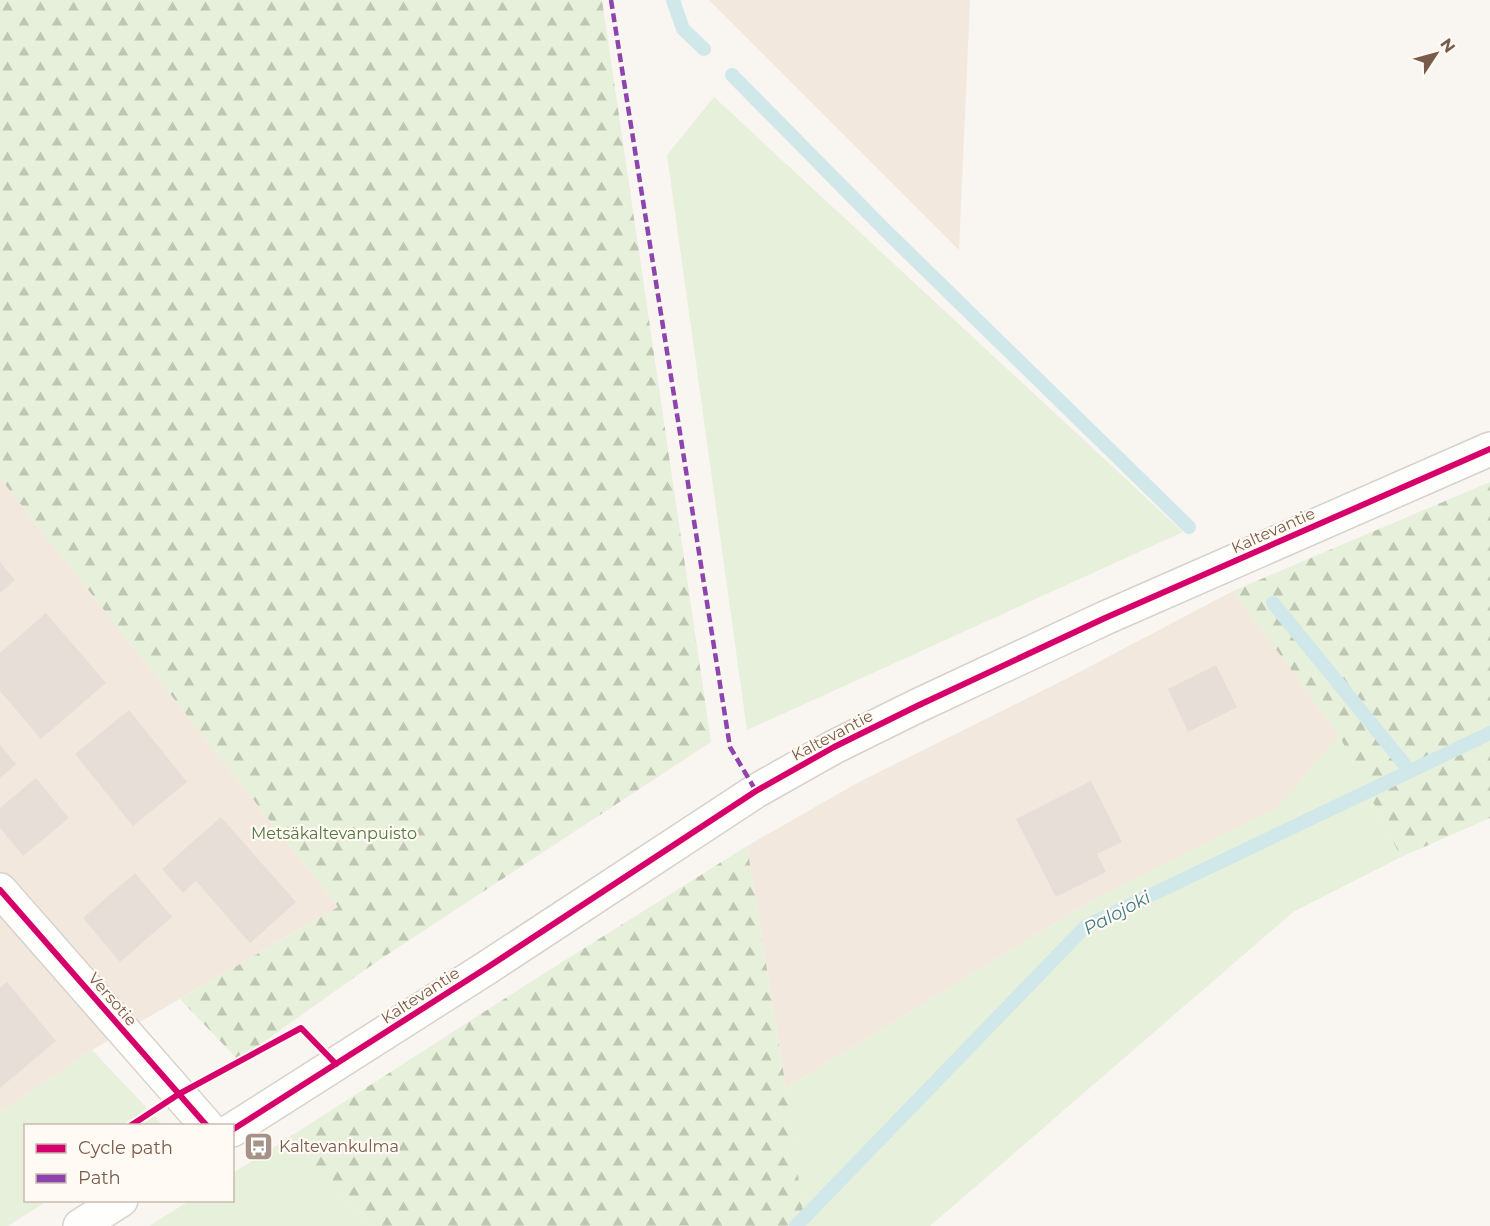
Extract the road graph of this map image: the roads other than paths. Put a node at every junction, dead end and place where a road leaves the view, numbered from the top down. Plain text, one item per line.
1 (1490, 449) edge
2 (0, 890) edge
3 (206, 1124) edge
4 (234, 1129) edge
5 (118, 1202) edge
6 (80, 1226) edge

1 - 4 street, Kaltevantie
2 - 3 street, Versotie
5 - 6 street

